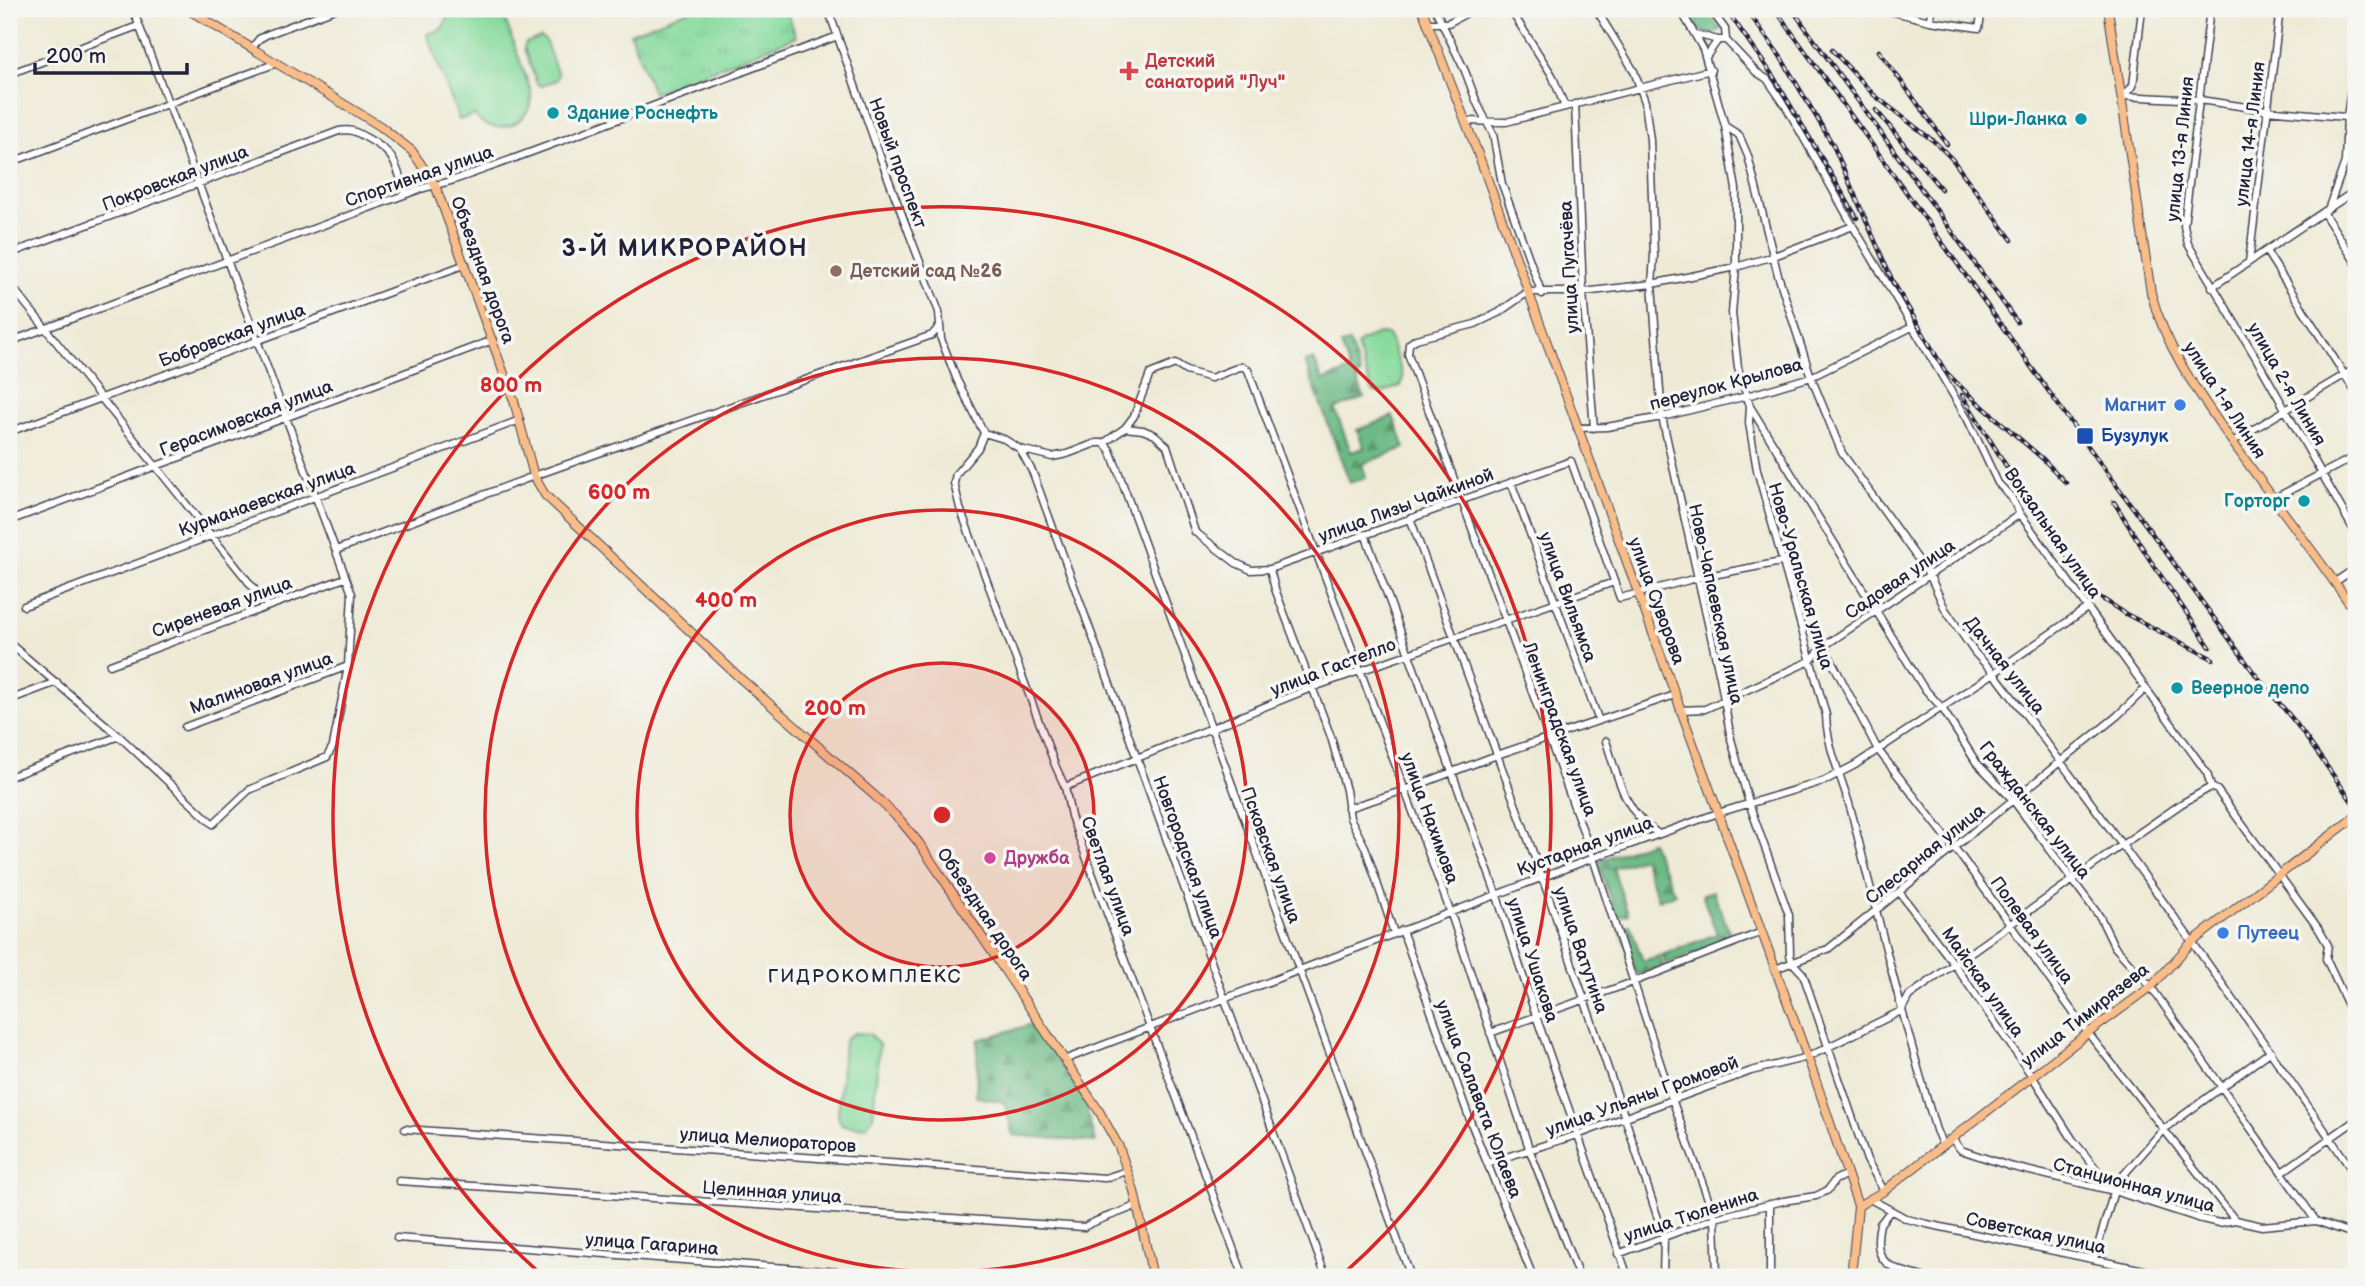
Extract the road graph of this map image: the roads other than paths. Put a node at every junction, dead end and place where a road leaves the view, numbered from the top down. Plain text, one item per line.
1 (133, 9) edge
2 (187, 9) edge
3 (335, 9) edge
4 (828, 9) edge
5 (1422, 9) edge
6 (1435, 9) edge
7 (1474, 9) edge
8 (1510, 9) edge
9 (1596, 9) edge
10 (1680, 9) edge
11 (1710, 9) edge
12 (1882, 9) edge
13 (1931, 9) edge
14 (1982, 9) edge
15 (2108, 9) edge
16 (2142, 9) edge
17 (2210, 9) edge
18 (2280, 9) edge
19 (1930, 21) junction
20 (1427, 23) junction
21 (1441, 23) junction
22 (138, 26) junction
23 (1695, 34) junction
24 (838, 36) junction
25 (1722, 40) junction
26 (252, 48) junction
27 (2356, 55) edge
28 (1706, 57) junction
29 (277, 63) junction
30 (1711, 70) junction
31 (9, 74) edge
32 (1640, 89) junction
33 (2122, 96) junction
34 (2200, 100) junction
35 (169, 104) junction
36 (1575, 104) junction
37 (1565, 107) junction
38 (2266, 110) junction
39 (2347, 117) junction
40 (2356, 118) edge
41 (1465, 121) junction
42 (1485, 121) junction
43 (1725, 126) junction
44 (9, 163) edge
45 (198, 185) junction
46 (435, 185) junction
47 (2356, 190) edge
48 (406, 194) junction
49 (2326, 210) junction
50 (1853, 226) junction
51 (2266, 251) junction
52 (9, 254) edge
53 (1774, 256) junction
54 (226, 262) junction
55 (2249, 262) junction
56 (2356, 263) edge
57 (466, 264) junction
58 (1736, 267) junction
59 (9, 283) edge
60 (1652, 284) junction
61 (2212, 286) junction
62 (1528, 292) junction
63 (1583, 292) junction
64 (1542, 294) junction
65 (939, 327) junction
66 (1912, 327) junction
67 (46, 328) junction
68 (257, 340) junction
69 (493, 340) junction
70 (9, 342) edge
71 (2356, 368) edge
72 (2345, 375) junction
73 (1811, 377) junction
74 (2356, 393) edge
75 (1747, 396) junction
76 (101, 398) junction
77 (1750, 406) junction
78 (2286, 410) junction
79 (1662, 417) junction
80 (286, 418) junction
81 (520, 420) junction
82 (1125, 428) junction
83 (1577, 428) junction
84 (1594, 428) junction
85 (9, 432) edge
86 (984, 433) junction
87 (2232, 442) junction
88 (1104, 443) junction
89 (1020, 449) junction
90 (2356, 456) edge
91 (157, 467) junction
92 (2322, 473) junction
93 (534, 477) junction
94 (1511, 482) junction
95 (315, 497) junction
96 (2273, 499) junction
97 (1461, 500) junction
98 (2020, 514) junction
99 (1410, 518) junction
100 (9, 521) edge
101 (211, 534) junction
102 (1365, 534) junction
103 (2356, 534) edge
104 (336, 550) junction
105 (1317, 553) junction
106 (1781, 562) junction
107 (2356, 568) edge
108 (1270, 569) junction
109 (1930, 576) junction
110 (345, 578) junction
111 (1697, 578) junction
112 (1614, 582) junction
113 (2335, 582) junction
114 (1638, 593) junction
115 (1554, 602) junction
116 (267, 605) junction
117 (24, 606) dead end
118 (2087, 608) junction
119 (1876, 613) junction
120 (2356, 613) edge
121 (1505, 619) junction
122 (1455, 637) junction
123 (9, 642) edge
124 (1824, 646) junction
125 (1408, 654) junction
126 (1810, 661) junction
127 (110, 665) dead end
128 (348, 666) junction
129 (1361, 670) junction
130 (1994, 673) junction
131 (57, 682) junction
132 (1311, 688) junction
133 (2147, 688) junction
134 (1675, 695) junction
135 (9, 700) edge
136 (1723, 700) junction
137 (1942, 708) junction
138 (1680, 710) junction
139 (1599, 720) junction
140 (185, 727) dead end
141 (1212, 728) junction
142 (120, 736) junction
143 (1548, 737) junction
144 (1606, 741) dead end
145 (1878, 750) junction
146 (1497, 755) junction
147 (1138, 757) junction
148 (2060, 761) junction
149 (1451, 772) junction
150 (1839, 773) junction
151 (9, 777) edge
152 (1065, 787) junction
153 (2211, 787) junction
154 (1405, 790) junction
155 (2013, 800) junction
156 (1749, 803) junction
157 (1348, 808) junction
158 (1718, 813) junction
159 (2356, 816) edge
160 (1659, 834) junction
161 (2122, 845) junction
162 (1955, 848) junction
163 (1593, 858) junction
164 (2281, 875) junction
165 (1542, 877) junction
166 (2073, 880) junction
167 (1900, 893) junction
168 (1496, 894) junction
169 (1450, 911) junction
170 (1876, 912) junction
171 (2011, 924) junction
172 (1402, 930) junction
173 (1762, 932) junction
174 (1394, 933) junction
175 (2192, 942) junction
176 (1793, 962) junction
177 (1954, 964) junction
178 (1775, 969) junction
179 (1298, 971) junction
180 (1633, 982) junction
181 (2151, 987) junction
182 (1224, 999) junction
183 (1582, 1000) junction
184 (1901, 1011) junction
185 (1536, 1016) junction
186 (2356, 1023) edge
187 (1149, 1026) junction
188 (1490, 1033) junction
189 (2088, 1033) junction
190 (1829, 1046) junction
191 (2271, 1051) junction
192 (1808, 1057) junction
193 (1064, 1060) junction
194 (2032, 1076) junction
195 (2223, 1087) junction
196 (1672, 1099) junction
197 (1625, 1118) junction
198 (2356, 1120) edge
199 (405, 1129) dead end
200 (2163, 1130) junction
201 (1577, 1135) junction
202 (2330, 1138) junction
203 (1952, 1139) junction
204 (1943, 1146) junction
205 (1530, 1152) junction
206 (1488, 1163) junction
207 (1128, 1171) junction
208 (2282, 1172) junction
209 (1847, 1174) junction
210 (2356, 1176) edge
211 (399, 1181) dead end
212 (1884, 1191) junction
213 (2114, 1191) junction
214 (1870, 1199) junction
215 (1770, 1204) junction
216 (1138, 1205) junction
217 (1858, 1206) junction
218 (1891, 1210) junction
219 (1715, 1218) junction
220 (2235, 1220) junction
221 (2316, 1221) junction
222 (2356, 1235) edge
223 (1664, 1237) junction
224 (397, 1238) dead end
225 (1619, 1254) junction
226 (2094, 1259) junction
227 (905, 1277) edge
228 (1153, 1277) edge
229 (1244, 1277) edge
230 (1326, 1277) edge
231 (1411, 1277) edge
232 (1533, 1277) edge
233 (1579, 1277) edge
234 (1628, 1277) edge
235 (1663, 1277) edge
236 (1717, 1277) edge
237 (1770, 1277) edge
238 (1851, 1277) edge
239 (1923, 1277) edge
240 (2177, 1277) edge

1 - 22 street
2 - 26 main road, Объездная дорога
3 - 26 street
4 - 24 street, Новый проспект
5 - 20 main road, улица Суворова
6 - 21 street
7 - 21 street
8 - 37 street
9 - 32 street, Ново-Чапаевская улица
10 - 23 street, Ново-Уральская улица
11 - 25 street, Вокзальная улица
12 - 19 street
13 - 19 street
14 - 19 street
15 - 33 main road, улица 1-я Линия
16 - 33 street
17 - 34 street, улица 13-я Линия
18 - 38 street, улица 14-я Линия
20 - 21 street
20 - 41 main road, улица Суворова
21 - 42 street
22 - 31 street
22 - 35 street
23 - 25 street
23 - 28 street, Ново-Уральская улица
24 - 46 street, Спортивная улица
24 - 65 street, Новый проспект
25 - 28 street
25 - 50 street, Вокзальная улица
26 - 29 main road, Объездная дорога
27 - 39 street
28 - 30 street, Ново-Уральская улица
29 - 35 street
29 - 46 main road, Объездная дорога
30 - 32 street
30 - 43 street, Ново-Уральская улица
32 - 36 street
32 - 60 street, Ново-Чапаевская улица
33 - 34 street
33 - 87 main road, улица 1-я Линия
34 - 38 street
34 - 61 street, улица 13-я Линия
35 - 44 street
35 - 45 street
36 - 37 street
36 - 63 street, улица Пугачёва
37 - 42 street
38 - 39 street
38 - 55 street, улица 14-я Линия
39 - 40 street
39 - 49 street
41 - 42 street
41 - 62 main road, улица Суворова
42 - 64 street
43 - 53 street, Дачная улица
43 - 58 street, Ново-Уральская улица
45 - 48 street, Покровская улица
45 - 52 street, Покровская улица
45 - 54 street
46 - 48 street, Спортивная улица
46 - 57 main road, Объездная дорога
47 - 49 street
48 - 54 street, Спортивная улица
49 - 51 street
49 - 56 street
50 - 53 street
50 - 66 street, Вокзальная улица
51 - 55 street
51 - 72 street
53 - 58 street
53 - 73 street, Дачная улица
54 - 67 street, Спортивная улица
54 - 68 street
55 - 61 street
57 - 68 street, Бобровская улица
57 - 69 main road, Объездная дорога
58 - 60 street
58 - 75 street, Ново-Уральская улица
59 - 67 street
60 - 63 street
60 - 79 street, Ново-Чапаевская улица
61 - 78 street, улица 2-я Линия
62 - 64 street
62 - 83 main road, улица Суворова
62 - 97 street, Ленинградская улица
63 - 64 street
63 - 84 street, улица Пугачёва
65 - 86 street, Новый проспект
65 - 93 street
66 - 73 street, переулок Крылова
66 - 98 street, Вокзальная улица
67 - 70 street, Спортивная улица
67 - 76 street
68 - 76 street, Бобровская улица
68 - 80 street
69 - 80 street, Герасимовская улица
69 - 81 main road, Объездная дорога
71 - 72 street
72 - 74 street
72 - 78 street
73 - 75 street, переулок Крылова
73 - 109 street, Дачная улица
75 - 77 street, Ново-Уральская улица
75 - 79 street, переулок Крылова
76 - 85 street, Бобровская улица
76 - 91 street
77 - 106 street, Ново-Уральская улица
77 - 119 street, Гражданская улица
78 - 87 street
78 - 92 street, улица 2-я Линия
79 - 84 street, переулок Крылова
79 - 111 street, Ново-Чапаевская улица
80 - 91 street, Герасимовская улица
80 - 95 street
81 - 93 main road, Объездная дорога
81 - 95 street, Курманаевская улица
82 - 88 street
82 - 105 street, улица Нахимова
82 - 108 street, улица Лизы Чайкиной
83 - 84 street, переулок Крылова
83 - 114 main road, улица Суворова
86 - 89 street
86 - 152 street, Светлая улица
87 - 96 main road, улица 1-я Линия
88 - 89 street
88 - 141 street, Псковская улица
89 - 147 street, Новгородская улица
90 - 92 street
91 - 100 street, Герасимовская улица
91 - 101 street
92 - 96 street
92 - 103 street, улица 2-я Линия
93 - 104 street
93 - 193 main road, Объездная дорога
94 - 97 street, улица Лизы Чайкиной
94 - 112 street, улица Лизы Чайкиной
94 - 115 street, улица Вильямса
95 - 101 street, Курманаевская улица
95 - 104 street
96 - 113 main road, улица 1-я Линия
97 - 99 street, улица Лизы Чайкиной
97 - 121 street, Ленинградская улица
98 - 109 street, Садовая улица
98 - 118 street, Вокзальная улица
99 - 102 street, улица Лизы Чайкиной
99 - 122 street, улица Ватутина
101 - 116 street
101 - 117 street, Курманаевская улица
102 - 105 street, улица Лизы Чайкиной
102 - 125 street, улица Ушакова
104 - 110 street
105 - 108 street, улица Лизы Чайкиной
105 - 129 street, улица Нахимова
106 - 111 street
106 - 126 street, Ново-Уральская улица
107 - 113 street
108 - 132 street
109 - 119 street, Садовая улица
109 - 130 street, Дачная улица
110 - 116 street, Сиреневая улица
110 - 128 street
111 - 114 street
111 - 136 street, Ново-Чапаевская улица
112 - 114 street
112 - 115 street, улица Гастелло
113 - 120 main road, улица 1-я Линия
114 - 134 main road, улица Суворова
115 - 121 street, улица Гастелло
115 - 139 street, улица Вильямса
116 - 127 street, Сиреневая улица
118 - 130 street, Кустарная улица
118 - 133 street, Вокзальная улица
119 - 124 street, Садовая улица
119 - 137 street, Гражданская улица
121 - 122 street, улица Гастелло
121 - 143 street, Ленинградская улица
122 - 125 street, улица Гастелло
122 - 146 street, улица Ватутина
123 - 131 street
124 - 126 street, Садовая улица
124 - 145 street, Полевая улица
125 - 129 street, улица Гастелло
125 - 149 street, улица Ушакова
126 - 136 street, Садовая улица
126 - 150 street, Ново-Уральская улица
128 - 140 street, Малиновая улица
128 - 142 street
129 - 132 street, улица Гастелло
129 - 154 street, улица Нахимова
130 - 137 street, Кустарная улица
130 - 148 street, Дачная улица
131 - 135 street
131 - 142 street
132 - 141 street, улица Гастелло
132 - 157 street
133 - 148 street, Слесарная улица
133 - 153 street, Вокзальная улица
134 - 138 main road, улица Суворова
134 - 139 street
136 - 138 street, Садовая улица
136 - 156 street, Ново-Чапаевская улица
137 - 145 street, Кустарная улица
137 - 155 street, Гражданская улица
138 - 158 main road, улица Суворова
139 - 143 street
141 - 147 street, улица Гастелло
141 - 179 street, Псковская улица
142 - 151 street
143 - 146 street
143 - 163 street, Ленинградская улица
144 - 160 street
145 - 150 street, Кустарная улица
145 - 162 street, Полевая улица
146 - 149 street
146 - 165 street, улица Ватутина
147 - 152 street, улица Гастелло
147 - 182 street, Новгородская улица
148 - 155 street, Слесарная улица
148 - 161 street, Дачная улица
149 - 154 street
149 - 168 street, улица Ушакова
150 - 156 street, Кустарная улица
150 - 170 street, Ново-Уральская улица
152 - 187 street, Светлая улица
153 - 161 street
153 - 164 street, Вокзальная улица
154 - 157 street
154 - 169 street, улица Нахимова
155 - 162 street, Слесарная улица
155 - 166 street, Гражданская улица
156 - 158 street, Кустарная улица
156 - 176 street, Ново-Чапаевская улица
157 - 174 street
158 - 160 street, Кустарная улица
158 - 173 main road, улица Суворова
159 - 164 main road, улица Тимирязева
160 - 163 street, Кустарная улица
161 - 166 street
161 - 175 street, Дачная улица
162 - 167 street, Слесарная улица
162 - 171 street, Полевая улица
163 - 165 street, Кустарная улица
163 - 180 street, Ленинградская улица
164 - 175 main road, улица Тимирязева
164 - 186 street, Вокзальная улица
165 - 168 street, Кустарная улица
165 - 183 street, улица Ватутина
166 - 171 street
166 - 181 street, Гражданская улица
167 - 170 street, Слесарная улица
167 - 177 street, Майская улица
168 - 169 street, Кустарная улица
168 - 185 street, улица Ушакова
169 - 172 street, Кустарная улица
169 - 188 street, улица Нахимова
170 - 176 street, Слесарная улица
170 - 184 street, Ново-Уральская улица
171 - 177 street
171 - 189 street, Полевая улица
172 - 174 street, Кустарная улица
172 - 206 street, улица Салавата Юлаева
173 - 178 main road, улица Суворова
173 - 180 street
174 - 179 street, Кустарная улица
175 - 181 main road, улица Тимирязева
175 - 191 street, Дачная улица
176 - 178 street, Слесарная улица
176 - 190 street, Ново-Чапаевская улица
177 - 184 street
177 - 194 street, Майская улица
178 - 192 main road, улица Суворова
179 - 182 street, Кустарная улица
179 - 231 street, Псковская улица
180 - 183 street
180 - 196 street, Ленинградская улица
181 - 189 main road, улица Тимирязева
181 - 195 street, Гражданская улица
182 - 187 street, Кустарная улица
182 - 230 street, Новгородская улица
183 - 185 street
183 - 197 street, улица Ватутина
184 - 190 street, улица Ульяны Громовой
184 - 204 street, Ново-Уральская улица
185 - 188 street
185 - 201 street, улица Ушакова
187 - 193 street, Кустарная улица
187 - 229 street, Светлая улица
188 - 205 street, улица Нахимова
189 - 194 main road, улица Тимирязева
189 - 200 street, Полевая улица
190 - 192 street, улица Ульяны Громовой
190 - 212 street, Ново-Чапаевская улица
191 - 195 street
191 - 202 street, Дачная улица
192 - 196 street, улица Ульяны Громовой
192 - 209 main road, улица Суворова
193 - 207 main road, Объездная дорога
194 - 203 main road, улица Тимирязева
194 - 213 street, Майская улица
195 - 200 street
195 - 208 street, Гражданская улица
196 - 197 street, улица Ульяны Громовой
196 - 219 street, Ленинградская улица
197 - 201 street, улица Ульяны Громовой
197 - 223 street, улица Ватутина
198 - 202 street
199 - 207 street, улица Мелиораторов
200 - 213 street
200 - 220 street, Полевая улица
201 - 205 street, улица Ульяны Громовой
201 - 225 street, улица Ушакова
202 - 208 street
202 - 210 street, Дачная улица
203 - 204 main road, улица Тимирязева
203 - 213 street, Станционная улица
204 - 212 main road, улица Тимирязева
205 - 206 street, улица Ульяны Громовой
205 - 233 street, улица Нахимова
206 - 232 street, улица Салавата Юлаева
207 - 216 main road, Объездная дорога
208 - 221 street, Гражданская улица
209 - 215 street, улица Тюленина
209 - 217 main road, улица Суворова
211 - 216 street, Целинная улица
212 - 214 main road, улица Тимирязева
213 - 220 street, Станционная улица
213 - 226 street
214 - 217 main road, улица Тимирязева
214 - 218 street, Советская улица
215 - 219 street, улица Тюленина
215 - 237 street
216 - 228 main road, Объездная дорога
217 - 238 main road
218 - 226 street, Советская улица
218 - 239 street
219 - 223 street, улица Тюленина
219 - 236 street, Ленинградская улица
220 - 221 street, Станционная улица
221 - 222 street, Станционная улица
223 - 225 street, улица Тюленина
223 - 235 street, улица Ватутина
224 - 227 street, улица Гагарина
225 - 234 street, улица Ушакова
226 - 240 street, Советская улица

